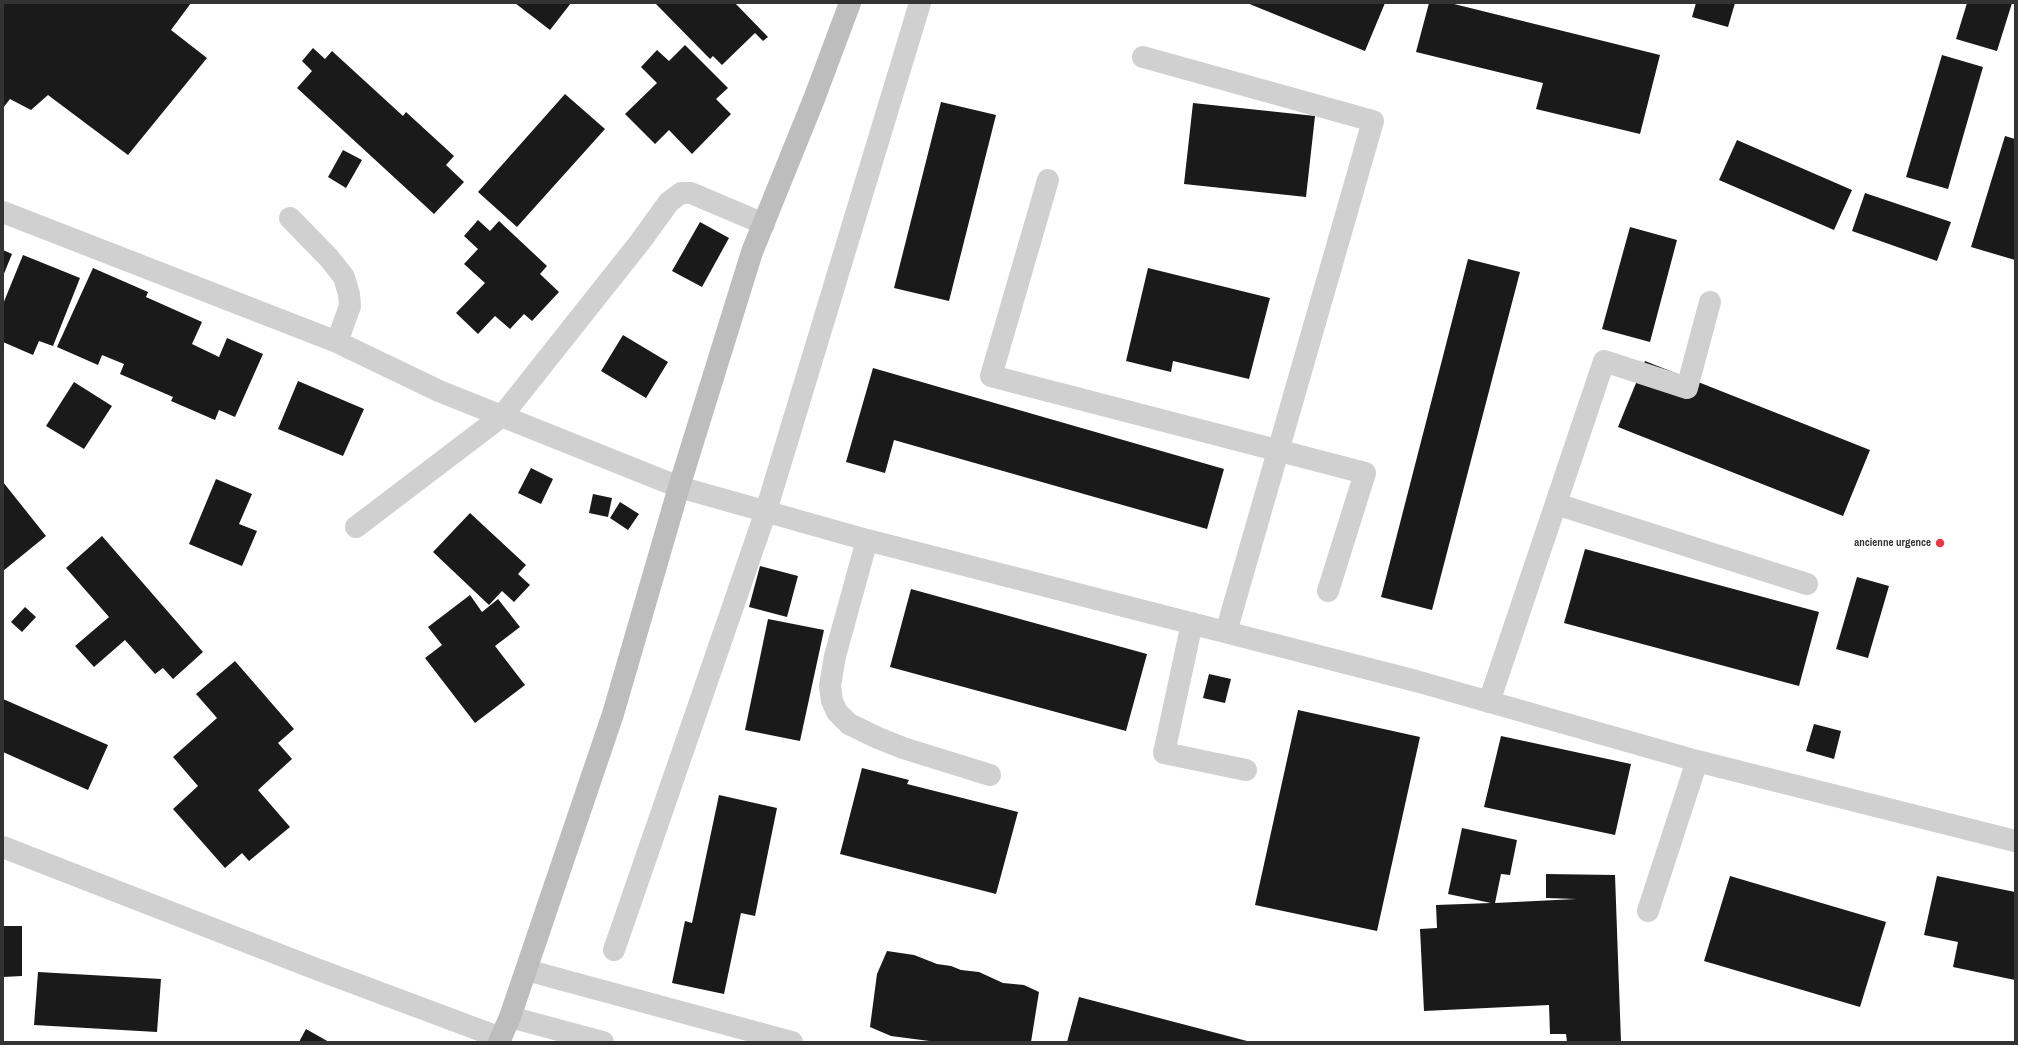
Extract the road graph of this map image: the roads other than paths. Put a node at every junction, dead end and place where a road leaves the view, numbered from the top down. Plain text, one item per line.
1 (850, 3) edge
2 (920, 3) edge
3 (1143, 57) dead end
4 (1048, 180) dead end
5 (3, 212) edge
6 (290, 218) dead end
7 (764, 224) junction
8 (1710, 302) dead end
9 (337, 342) junction
10 (502, 416) junction
11 (1279, 450) junction
12 (679, 487) junction
13 (1556, 504) junction
14 (766, 512) junction
15 (356, 527) dead end
16 (867, 540) junction
17 (1807, 584) dead end
18 (1328, 591) dead end
19 (1192, 623) junction
20 (1226, 632) junction
21 (1489, 702) junction
22 (1697, 761) junction
23 (1246, 770) dead end
24 (990, 774) dead end
25 (2015, 841) edge
26 (3, 847) edge
27 (1648, 911) dead end
28 (614, 950) dead end
29 (526, 970) junction
30 (510, 1016) junction
31 (500, 1040) edge
32 (603, 1042) edge
33 (792, 1042) edge

1 - 7 street
2 - 14 street
3 - 11 street
4 - 11 street
5 - 9 street
6 - 9 street
7 - 10 street
7 - 12 street
8 - 13 street
9 - 10 street
10 - 12 street
10 - 15 street
11 - 18 street
11 - 20 street
12 - 14 street
12 - 29 street
13 - 17 street
13 - 21 street
14 - 16 street
14 - 28 street
16 - 19 street
16 - 24 street
19 - 20 street
19 - 23 street
20 - 21 street
21 - 22 street
22 - 25 street
22 - 27 street
26 - 31 street
29 - 30 street
29 - 33 street
30 - 31 street
30 - 32 street

